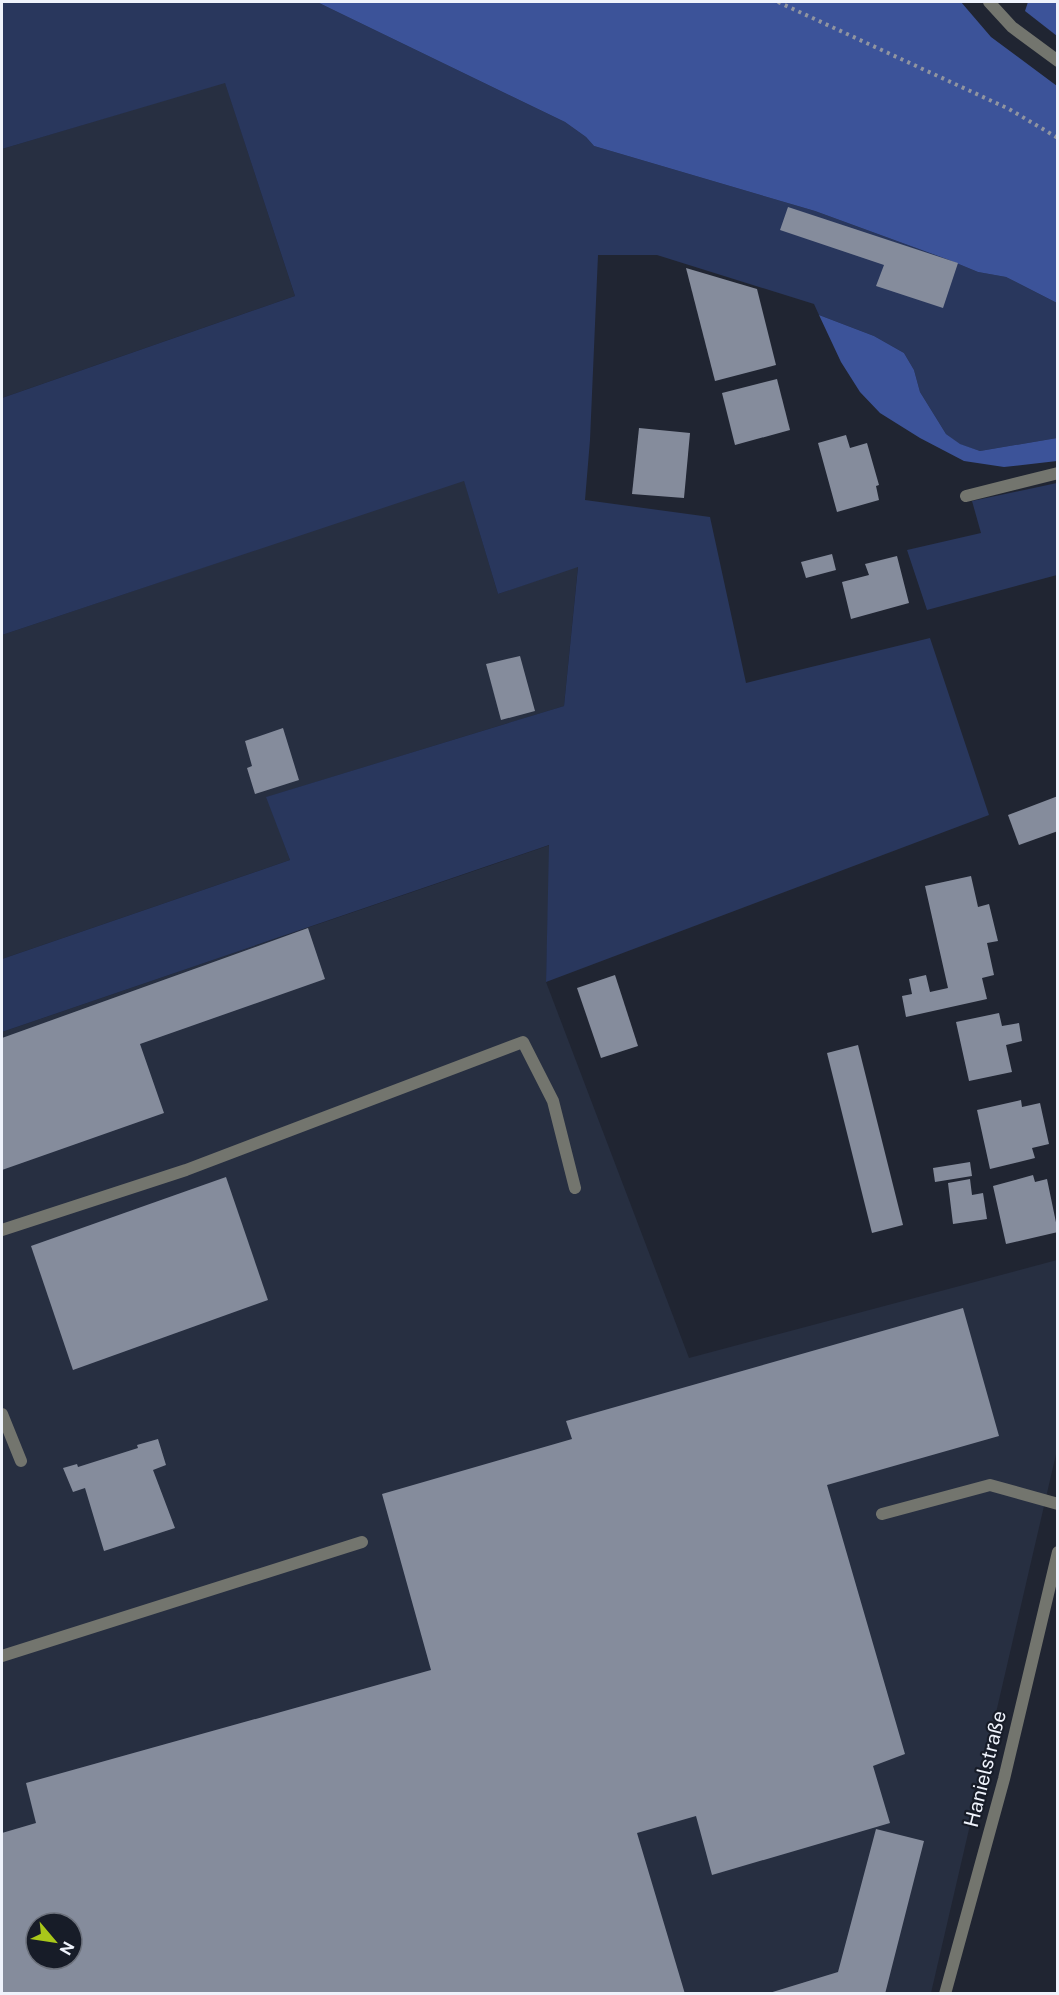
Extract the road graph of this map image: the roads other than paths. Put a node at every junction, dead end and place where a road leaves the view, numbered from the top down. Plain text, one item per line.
1 (989, 2) edge
2 (1058, 61) edge
3 (1058, 473) edge
4 (966, 496) dead end
5 (575, 1188) dead end
6 (2, 1230) edge
7 (2, 1414) edge
8 (21, 1461) dead end
9 (1058, 1504) edge
10 (882, 1514) dead end
11 (362, 1542) dead end
12 (1058, 1552) edge
13 (2, 1656) edge
14 (945, 1994) edge

1 - 2 street
3 - 4 street
5 - 6 street
7 - 8 street
9 - 10 street
11 - 13 street
12 - 14 street, Hanielstraße

